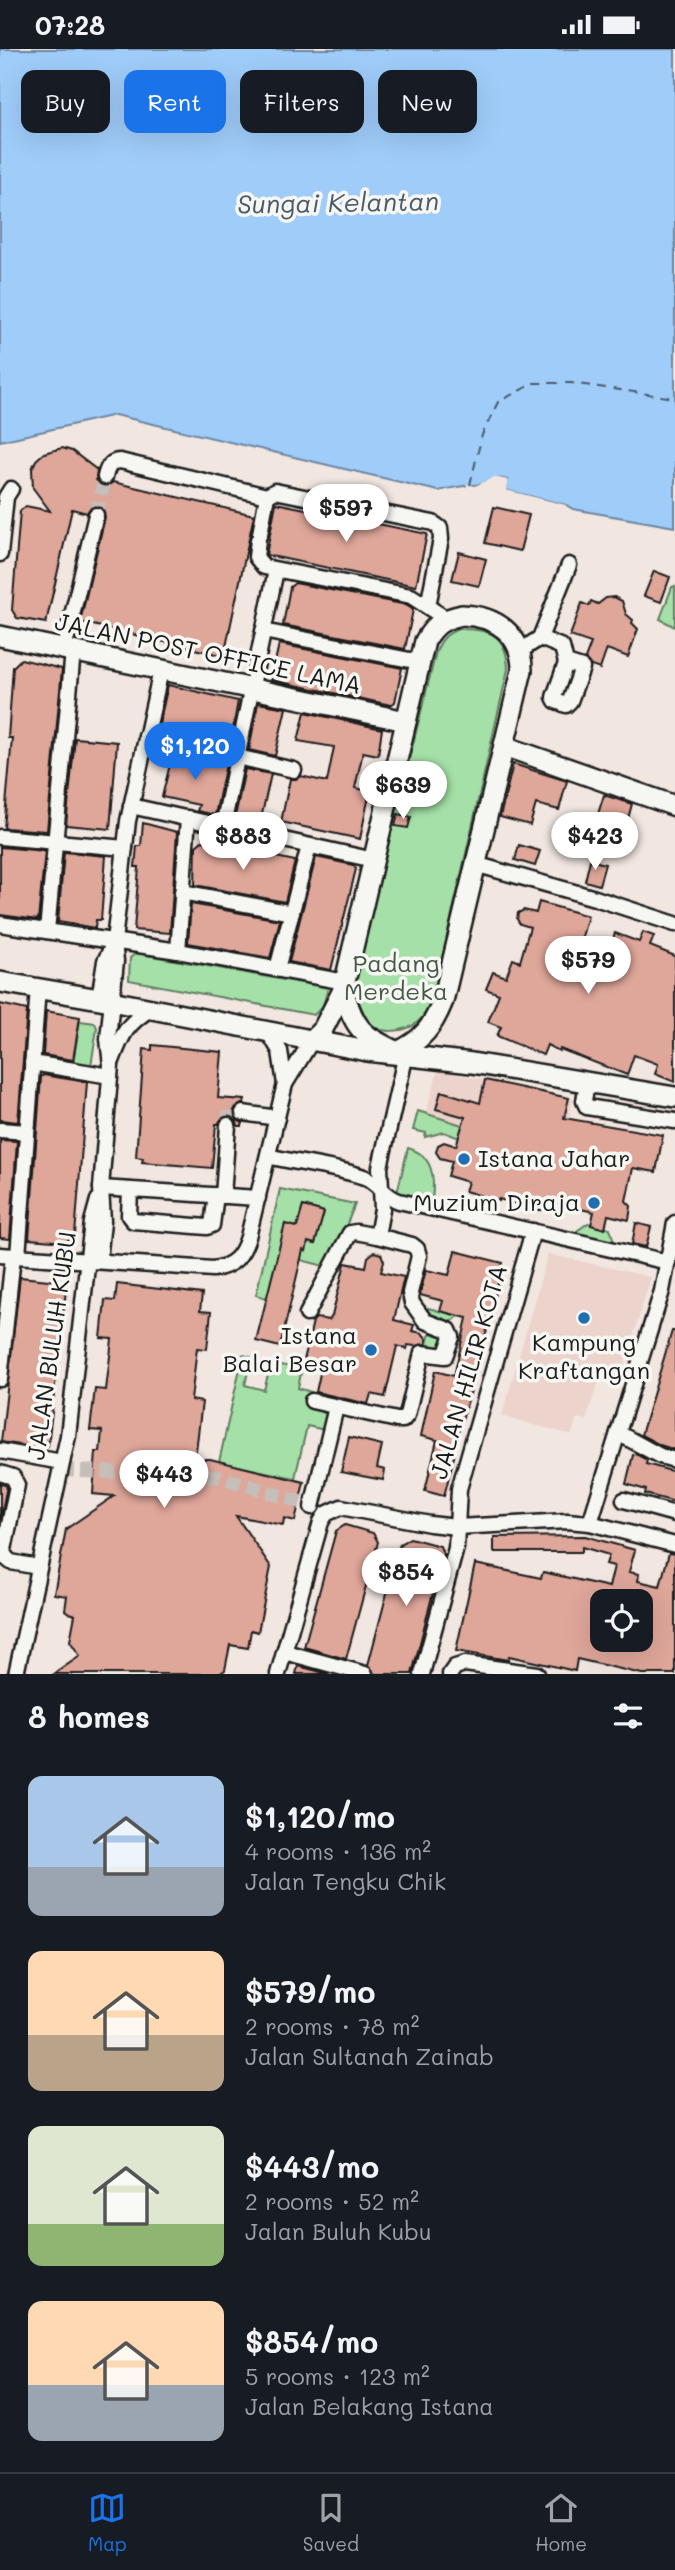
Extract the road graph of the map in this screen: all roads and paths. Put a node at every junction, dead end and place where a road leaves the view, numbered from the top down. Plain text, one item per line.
1 (105, 477) dead end
2 (11, 489) dead end
3 (267, 496) junction
4 (96, 515) tunnel mouth
5 (0, 554) edge
6 (569, 565) dead end
7 (276, 570) junction
8 (428, 607) junction
9 (445, 618) junction
10 (263, 631) junction
11 (0, 636) edge
12 (540, 638) junction
13 (68, 650) junction
14 (520, 651) junction
15 (420, 661) junction
16 (566, 663) dead end
17 (160, 670) junction
18 (250, 688) junction
19 (406, 721) junction
20 (146, 736) junction
21 (503, 746) junction
22 (237, 757) junction
23 (294, 770) dead end
24 (131, 806) junction
25 (675, 807) edge
26 (188, 818) junction
27 (223, 826) junction
28 (0, 837) edge
29 (55, 842) junction
30 (309, 846) junction
31 (125, 848) junction
32 (374, 860) junction
33 (475, 864) junction
34 (183, 892) junction
35 (292, 913) junction
36 (0, 924) edge
37 (675, 924) edge
38 (47, 931) junction
39 (114, 941) junction
40 (178, 951) junction
41 (276, 969) junction
42 (0, 982) edge
43 (344, 986) junction
44 (38, 988) junction
45 (105, 1000) junction
46 (152, 1008) junction
47 (267, 1030) junction
48 (312, 1041) junction
49 (402, 1053) junction
50 (32, 1063) junction
51 (110, 1070) junction
52 (587, 1082) junction
53 (285, 1084) junction
54 (675, 1097) edge
55 (243, 1113) dead end
56 (277, 1118) junction
57 (675, 1121) edge
58 (228, 1125) tunnel mouth
59 (0, 1130) edge
60 (27, 1132) junction
61 (268, 1156) junction
62 (101, 1188) junction
63 (380, 1188) junction
64 (130, 1190) junction
65 (219, 1195) junction
66 (258, 1198) junction
67 (675, 1223) edge
68 (533, 1231) junction
69 (377, 1237) junction
70 (10, 1256) edge
71 (93, 1261) junction
72 (668, 1262) junction
73 (307, 1314) dead end
74 (0, 1379) edge
75 (312, 1401) dead end
76 (336, 1407) junction
77 (618, 1433) junction
78 (0, 1451) edge
79 (675, 1460) edge
80 (62, 1462) junction
81 (0, 1473) edge
82 (624, 1500) dead end
83 (312, 1507) dead end
84 (675, 1514) edge
85 (590, 1523) junction
86 (457, 1527) junction
87 (675, 1545) edge
88 (38, 1567) junction
89 (285, 1652) junction
90 (504, 1672) edge
91 (16, 1674) edge
92 (278, 1674) edge
93 (365, 1674) edge
94 (422, 1674) edge
95 (450, 1674) edge
96 (537, 1674) edge

1 - 3 street
2 - 5 street
3 - 7 street
3 - 8 street
4 - 13 street
6 - 12 street
7 - 8 street
7 - 10 street
8 - 9 street
9 - 14 main road
9 - 15 main road
10 - 15 street
10 - 18 street
11 - 13 main road, JALAN POST OFFICE LAMA
12 - 14 street
12 - 16 street
13 - 17 main road, JALAN POST OFFICE LAMA
13 - 29 street
14 - 21 main road
15 - 19 main road
17 - 18 main road, JALAN POST OFFICE LAMA
17 - 20 street, JALAN BULUH KUBU
18 - 19 main road, JALAN POST OFFICE LAMA
18 - 22 street
19 - 32 main road
20 - 22 street
20 - 24 street, JALAN BULUH KUBU
21 - 25 main road
21 - 33 main road
22 - 23 street
22 - 27 street
24 - 26 street
24 - 31 street, JALAN BULUH KUBU
26 - 27 street
26 - 34 street
27 - 30 street
28 - 29 street
29 - 31 street
29 - 38 street
30 - 32 street
30 - 35 street
31 - 39 street, JALAN BULUH KUBU
32 - 43 main road
33 - 37 street
33 - 49 main road
34 - 35 street
34 - 40 street
35 - 41 street
36 - 38 street
38 - 39 street
39 - 40 street
39 - 45 street, JALAN BULUH KUBU
40 - 41 street
41 - 43 street
42 - 44 main road
43 - 48 main road
43 - 49 main road
44 - 45 main road
44 - 50 street
45 - 46 main road
45 - 51 street, JALAN BULUH KUBU
46 - 47 main road
46 - 51 street, JALAN BULUH KUBU
47 - 48 main road
47 - 53 street
48 - 49 main road
48 - 53 street
49 - 52 main road
49 - 63 street
50 - 51 street
50 - 60 street
51 - 62 street, JALAN BULUH KUBU
52 - 54 main road
52 - 57 street
53 - 56 street
55 - 56 street
56 - 61 street
58 - 65 street
59 - 60 street
60 - 70 street
61 - 63 street
61 - 66 street
62 - 64 street
62 - 71 street, JALAN BULUH KUBU
63 - 68 street
63 - 69 street
64 - 65 street
64 - 65 street
65 - 66 street
66 - 71 street
67 - 72 street
68 - 72 street
68 - 86 street, JALAN HILIR KOTA
69 - 73 street
69 - 76 street
70 - 71 street
70 - 74 street
71 - 80 street, JALAN BULUH KUBU
72 - 77 street
75 - 76 street
76 - 83 street
77 - 79 street
77 - 85 street
78 - 80 street
80 - 88 street, JALAN BULUH KUBU
81 - 88 street
82 - 84 street
85 - 86 street
85 - 87 street
86 - 89 street
86 - 94 street, JALAN HILIR KOTA
88 - 91 street, JALAN BULUH KUBU
89 - 92 street
89 - 93 street
90 - 95 street
90 - 96 street

